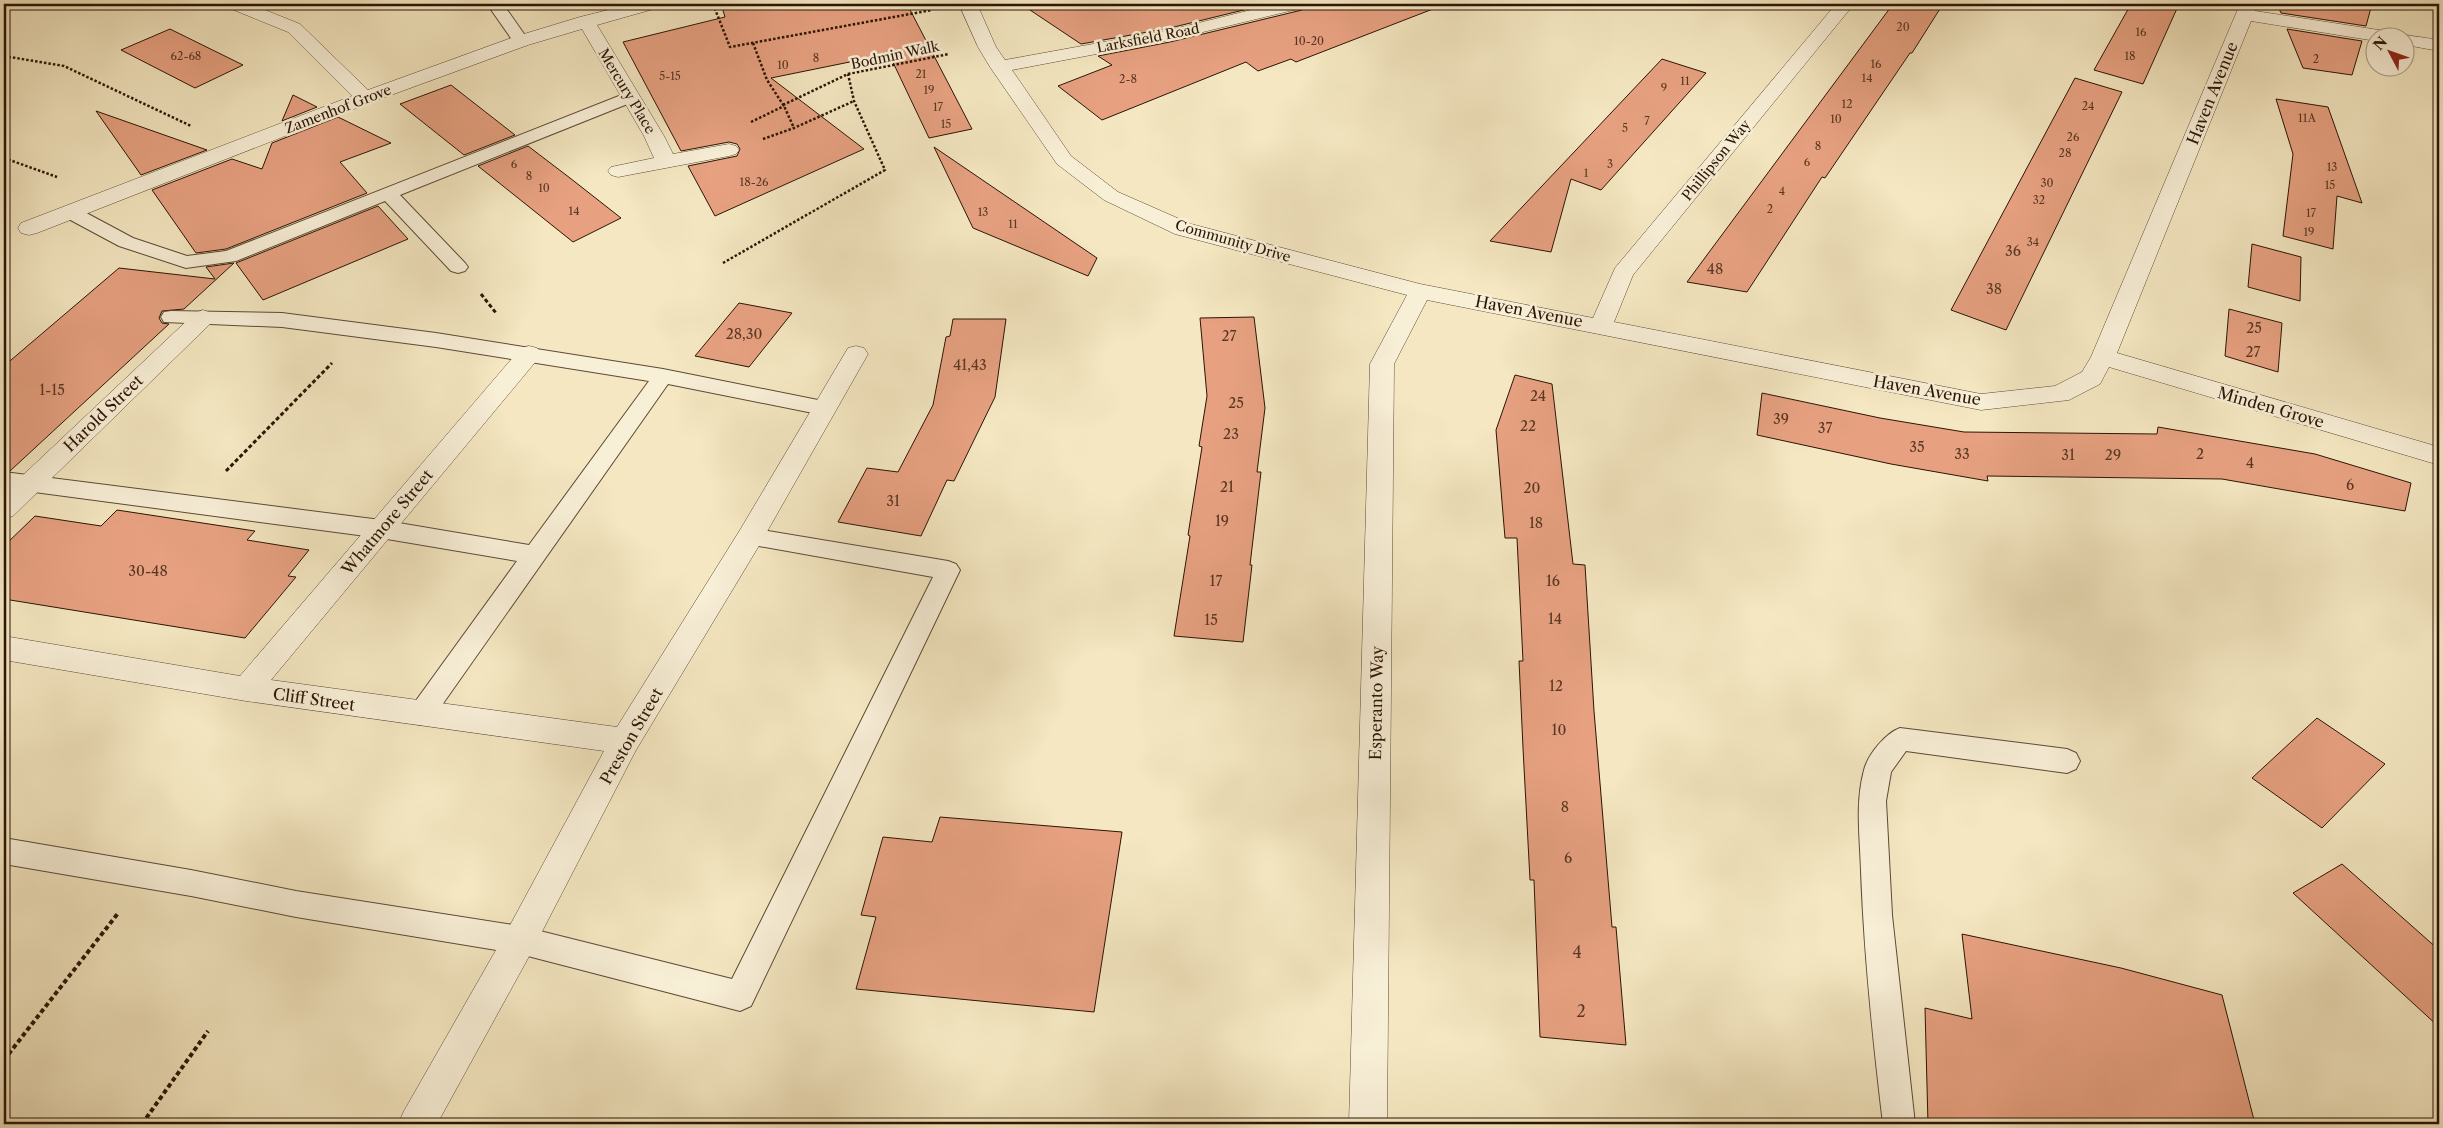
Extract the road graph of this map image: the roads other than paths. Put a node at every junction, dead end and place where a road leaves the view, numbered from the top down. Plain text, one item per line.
1 (235, 4) edge
2 (495, 4) edge
3 (643, 4) edge
4 (968, 4) edge
5 (1296, 4) edge
6 (1844, 4) edge
7 (2247, 10) edge
8 (586, 21) junction
9 (2366, 33) edge
10 (521, 41) junction
11 (2416, 42) edge
12 (2439, 45) edge
13 (1000, 67) junction
14 (629, 97) junction
15 (365, 98) junction
16 (729, 150) road end
17 (666, 162) junction
18 (618, 172) dead end
19 (389, 194) junction
20 (70, 212) junction
21 (29, 228) dead end
22 (458, 267) dead end
23 (1420, 291) junction
24 (171, 317) dead end
25 (203, 318) junction
26 (1601, 325) junction
27 (529, 354) junction
28 (856, 354) dead end
29 (2103, 358) junction
30 (663, 376) junction
31 (824, 408) junction
32 (2439, 456) edge
33 (4, 480) edge
34 (30, 484) junction
35 (4, 509) edge
36 (381, 529) junction
37 (750, 537) junction
38 (535, 555) junction
39 (4, 648) edge
40 (246, 690) junction
41 (421, 714) junction
42 (625, 741) junction
43 (2067, 761) dead end
44 (4, 851) edge
45 (520, 940) junction
46 (417, 1124) edge
47 (1368, 1124) edge
48 (1899, 1124) edge

1 - 15 street
2 - 10 lane
3 - 8 street, Zamenhof Grove
4 - 13 street, Community Drive
5 - 13 street, Larksfield Road
6 - 26 street, Phillipson Way
7 - 9 street
7 - 29 street, Haven Avenue
8 - 10 street, Zamenhof Grove
8 - 14 street, Mercury Place
10 - 15 street, Zamenhof Grove
11 - 12 street
13 - 23 street, Community Drive
14 - 17 street, Mercury Place
14 - 19 lane
15 - 20 street, Zamenhof Grove
16 - 17 street
17 - 18 street
19 - 20 lane
19 - 22 lane
20 - 21 street, Zamenhof Grove
23 - 26 street, Haven Avenue
23 - 47 street, Esperanto Way
24 - 25 lane
25 - 27 lane
25 - 34 street, Harold Street
26 - 29 street, Haven Avenue
27 - 30 lane
27 - 36 street, Whatmore Street
28 - 31 street, Preston Street
29 - 32 street, Minden Grove
30 - 31 lane
30 - 38 lane
31 - 37 street, Preston Street
33 - 34 lane
34 - 35 street, Harold Street
34 - 36 lane
36 - 38 lane
36 - 40 street, Whatmore Street
37 - 42 street, Preston Street
37 - 45 lane
38 - 41 lane
39 - 40 street, Cliff Street
40 - 41 street, Cliff Street
41 - 42 street, Cliff Street
42 - 45 street, Preston Street
43 - 48 lane
44 - 45 lane
45 - 46 street, Preston Street

